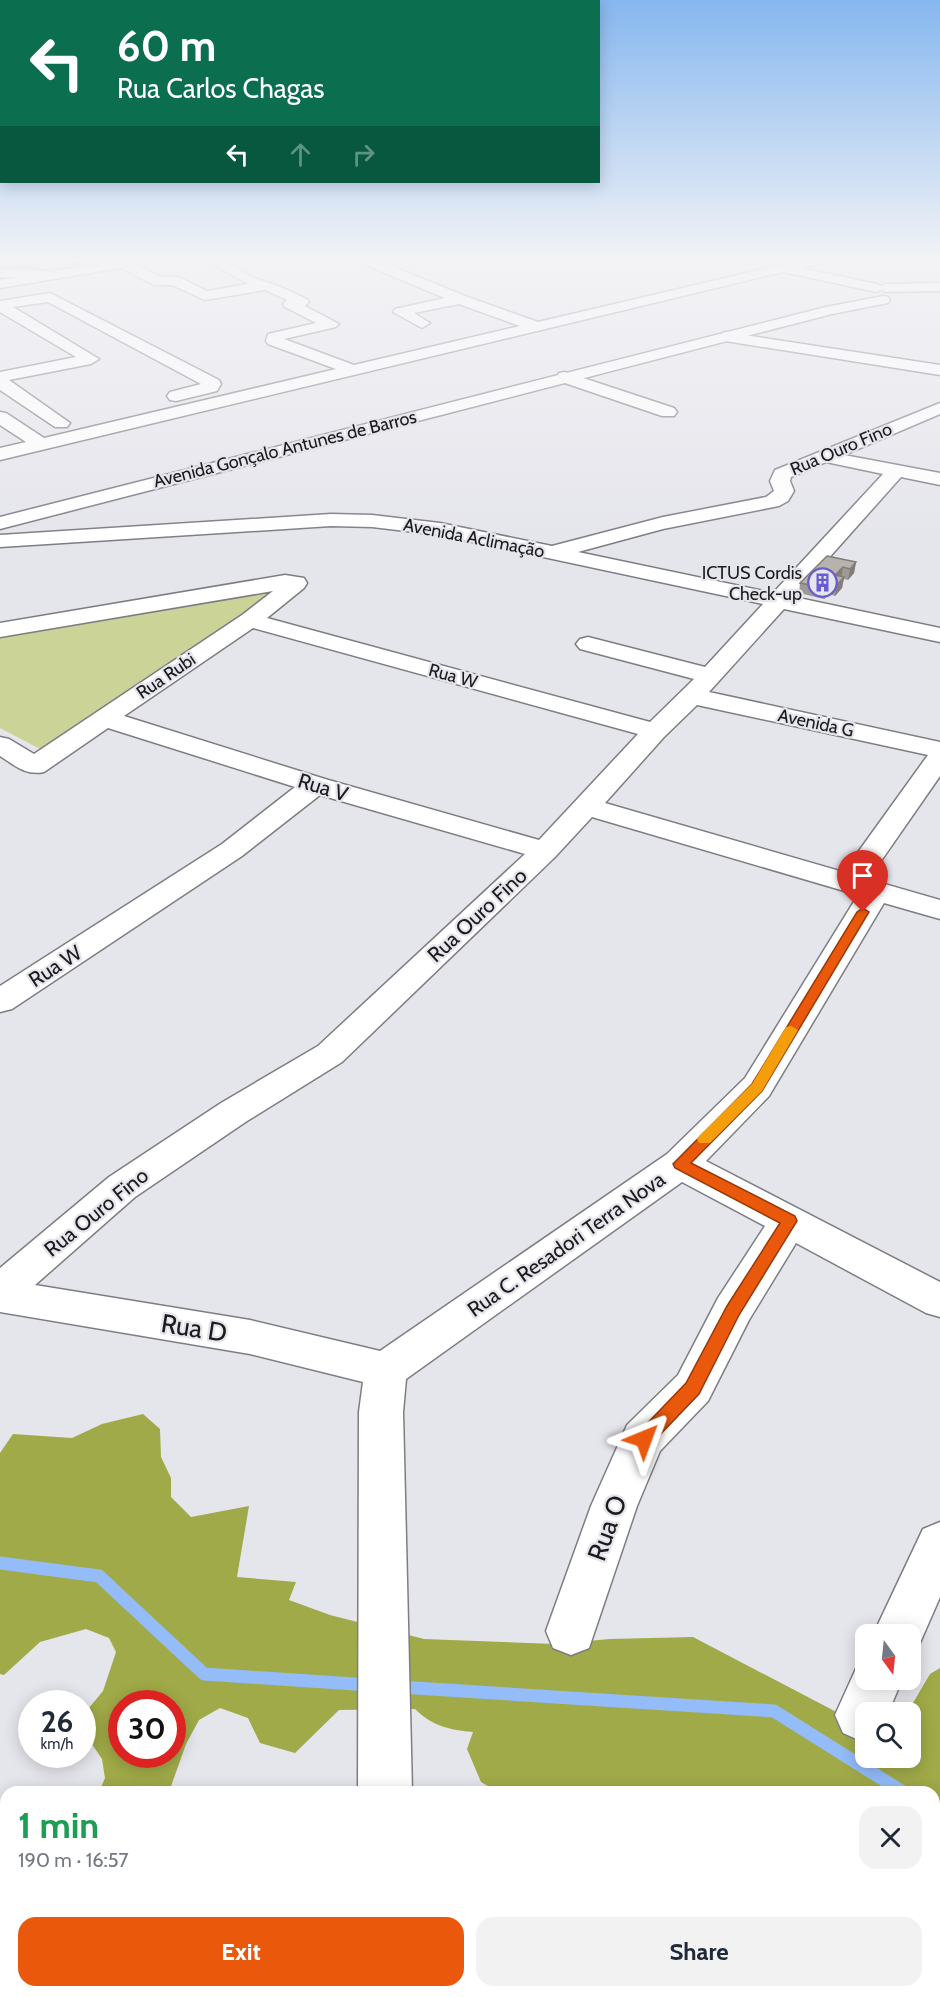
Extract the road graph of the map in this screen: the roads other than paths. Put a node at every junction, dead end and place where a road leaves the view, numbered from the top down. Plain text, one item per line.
1 (86, 355) edge
2 (159, 355) edge
3 (314, 355) edge
4 (414, 355) edge
5 (652, 355) edge
6 (844, 355) edge
7 (353, 370) junction
8 (940, 370) edge
9 (565, 377) junction
10 (0, 380) edge
11 (940, 408) edge
12 (186, 410) junction
13 (668, 412) dead end
14 (0, 417) edge
15 (61, 423) dead end
16 (41, 444) junction
17 (0, 454) edge
18 (822, 456) junction
19 (896, 471) junction
20 (940, 479) edge
21 (0, 523) edge
22 (0, 541) edge
23 (554, 553) junction
24 (778, 601) junction
25 (250, 620) junction
26 (0, 630) edge
27 (940, 635) edge
28 (588, 644) dead end
29 (701, 686) junction
30 (103, 718) junction
31 (656, 731) junction
32 (0, 745) edge
33 (940, 750) edge
34 (940, 757) edge
35 (315, 785) junction
36 (586, 806) junction
37 (545, 851) junction
38 (871, 855) dead end
39 (875, 892) junction
40 (940, 910) edge
41 (0, 1001) edge
42 (680, 1164) junction
43 (789, 1221) junction
44 (0, 1294) edge
45 (940, 1301) edge
46 (386, 1370) junction
47 (940, 1544) edge
48 (903, 1624) edge
49 (571, 1630) dead end
50 (385, 1782) edge

1 - 10 street
2 - 12 street
3 - 7 street
4 - 7 street
5 - 9 street, Avenida Gonçalo Antunes de Barros
6 - 8 street
7 - 12 street
9 - 13 street
9 - 21 street, Avenida Gonçalo Antunes de Barros
10 - 15 street
11 - 18 street, Rua Ouro Fino
12 - 16 street
14 - 16 street
16 - 17 street
18 - 19 street
18 - 23 street, Rua Ouro Fino
19 - 20 street
19 - 24 street, Rua Ouro Fino
22 - 23 street, Avenida Aclimação
23 - 24 street, Avenida Aclimação
24 - 27 street, Avenida Aclimação
24 - 29 street, Rua Ouro Fino
25 - 26 street, Rua Rubi
25 - 30 street, Rua Rubi
25 - 31 street, Rua W
28 - 29 street, Avenida G
29 - 31 street, Rua Ouro Fino
29 - 33 street, Avenida G
30 - 32 street, Rua Rubi
30 - 35 street, Rua V
31 - 36 street, Rua Ouro Fino
34 - 38 street
35 - 37 street, Rua V
35 - 41 street, Rua W
36 - 37 street, Rua Ouro Fino
36 - 39 street
37 - 44 street, Rua Ouro Fino
39 - 40 street
39 - 42 street, Rua C. Resadori Terra Nova
42 - 43 street
42 - 46 street, Rua C. Resadori Terra Nova
43 - 45 street
43 - 49 street, Rua O
44 - 46 street, Rua D
46 - 50 street
47 - 48 street

